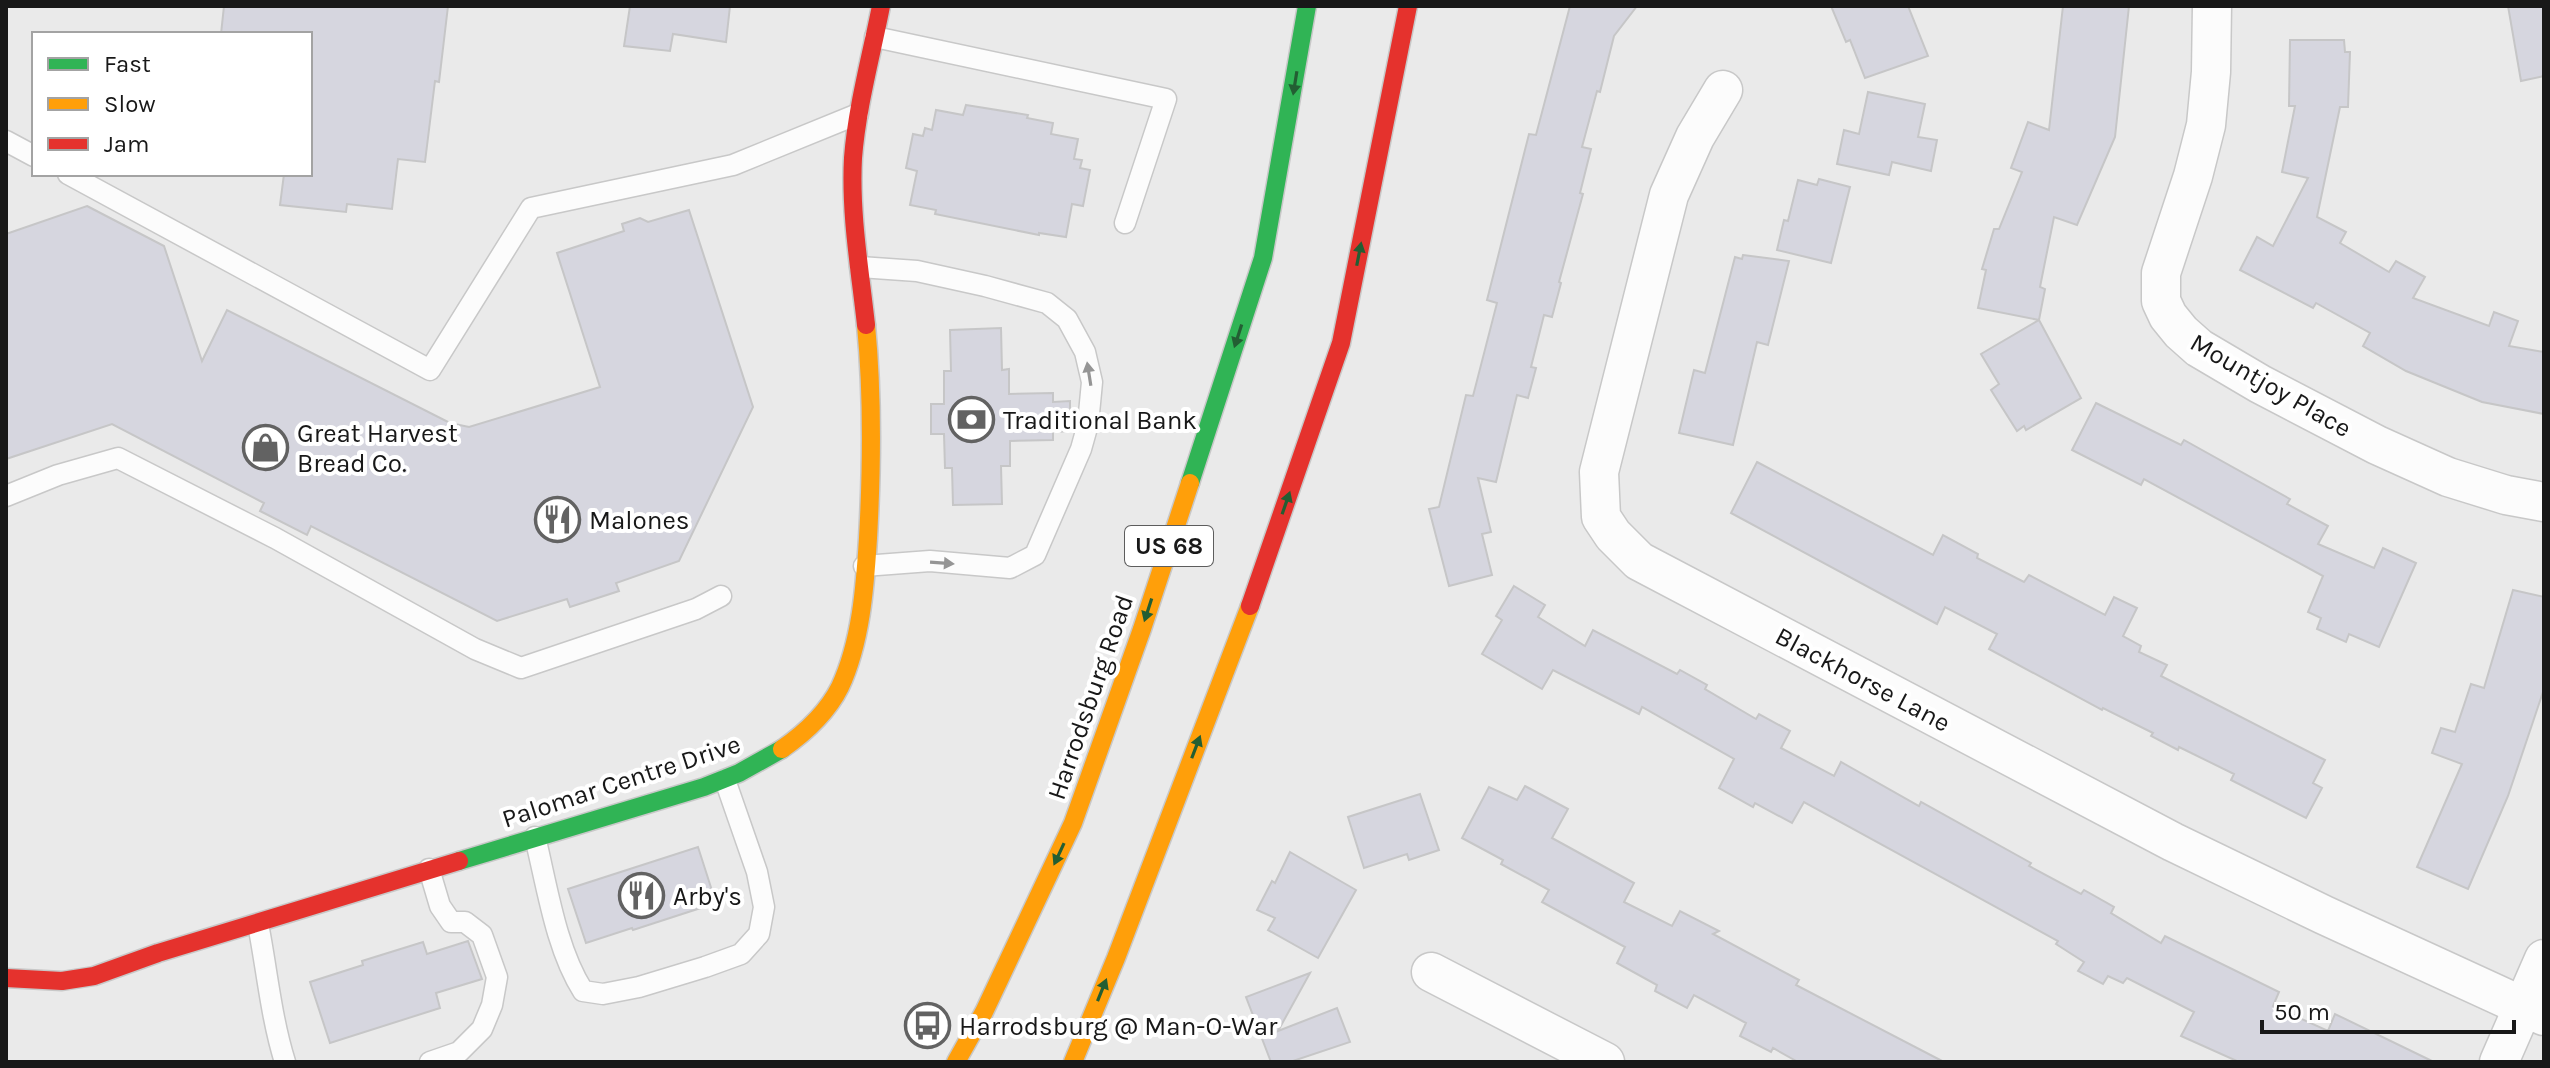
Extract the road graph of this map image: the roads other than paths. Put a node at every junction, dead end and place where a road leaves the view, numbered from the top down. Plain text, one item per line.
1 (881, 6) edge
2 (1307, 6) edge
3 (1408, 6) edge
4 (2212, 6) edge
5 (875, 37) junction
6 (1723, 90) dead end
7 (860, 113) junction
8 (6, 141) edge
9 (32, 155) edge
10 (72, 176) edge
11 (1125, 223) dead end
12 (860, 267) junction
13 (6, 496) edge
14 (2544, 502) edge
15 (864, 566) junction
16 (721, 596) dead end
17 (725, 780) junction
18 (535, 837) junction
19 (429, 869) junction
20 (258, 924) junction
21 (2544, 959) edge
22 (1431, 972) dead end
23 (6, 978) edge
24 (2534, 1011) edge
25 (285, 1062) edge
26 (430, 1062) edge
27 (956, 1062) edge
28 (1073, 1062) edge
29 (1605, 1062) edge
30 (2499, 1062) edge

1 - 5 main road, Palomar Centre Drive
2 -> 27 main road, Harrodsburg Road / US 68
28 -> 3 main road
4 - 14 street, Mountjoy Place
5 - 7 main road, Palomar Centre Drive
5 - 11 lane
6 - 24 street, Blackhorse Lane
7 - 10 lane
7 - 12 main road, Palomar Centre Drive
8 - 9 lane
12 - 15 main road, Palomar Centre Drive
15 -> 12 lane
13 - 16 lane
15 - 17 main road, Palomar Centre Drive
17 - 18 main road, Palomar Centre Drive
17 - 18 lane
18 - 19 main road, Palomar Centre Drive
19 - 20 main road, Palomar Centre Drive
19 - 26 lane
20 - 23 main road, Palomar Centre Drive
20 - 25 lane
21 - 24 street
22 - 29 street
24 - 30 street

